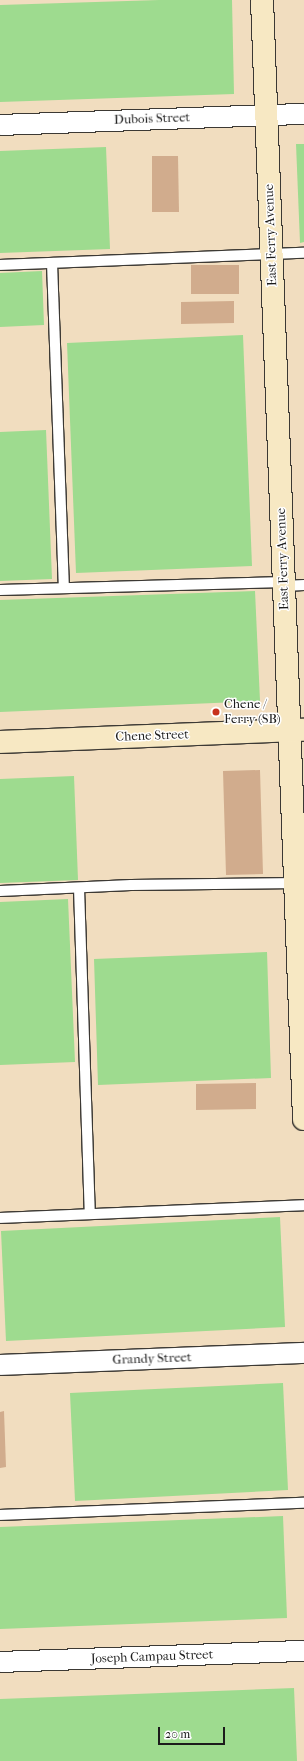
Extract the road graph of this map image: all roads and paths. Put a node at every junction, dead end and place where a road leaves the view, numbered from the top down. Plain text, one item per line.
1 (262, 0) edge
2 (304, 114) edge
3 (266, 115) junction
4 (0, 125) edge
5 (304, 253) edge
6 (272, 254) junction
7 (52, 263) junction
8 (0, 265) edge
9 (291, 584) edge
10 (64, 588) junction
11 (0, 590) edge
12 (297, 730) edge
13 (0, 742) edge
14 (300, 883) edge
15 (79, 888) junction
16 (0, 891) edge
17 (304, 1118) edge
18 (304, 1205) edge
19 (90, 1214) junction
20 (0, 1218) edge
21 (304, 1353) edge
22 (0, 1365) edge
23 (304, 1503) edge
24 (0, 1515) edge
25 (304, 1651) edge
26 (0, 1662) edge

1 - 3 street, East Ferry Avenue
2 - 3 street, Dubois Street
3 - 4 street, Dubois Street
3 - 6 street, East Ferry Avenue
5 - 6 lane
6 - 7 lane
6 - 9 street, East Ferry Avenue
7 - 8 lane
7 - 10 lane
9 - 10 lane
9 - 12 street, East Ferry Avenue
10 - 11 lane
12 - 13 street, Chene Street
12 - 14 street, East Ferry Avenue
14 - 15 lane
14 - 17 street, East Ferry Avenue
15 - 16 lane
15 - 19 lane
18 - 19 lane
19 - 20 lane
21 - 22 street, Grandy Street
23 - 24 lane
25 - 26 street, Joseph Campau Street

